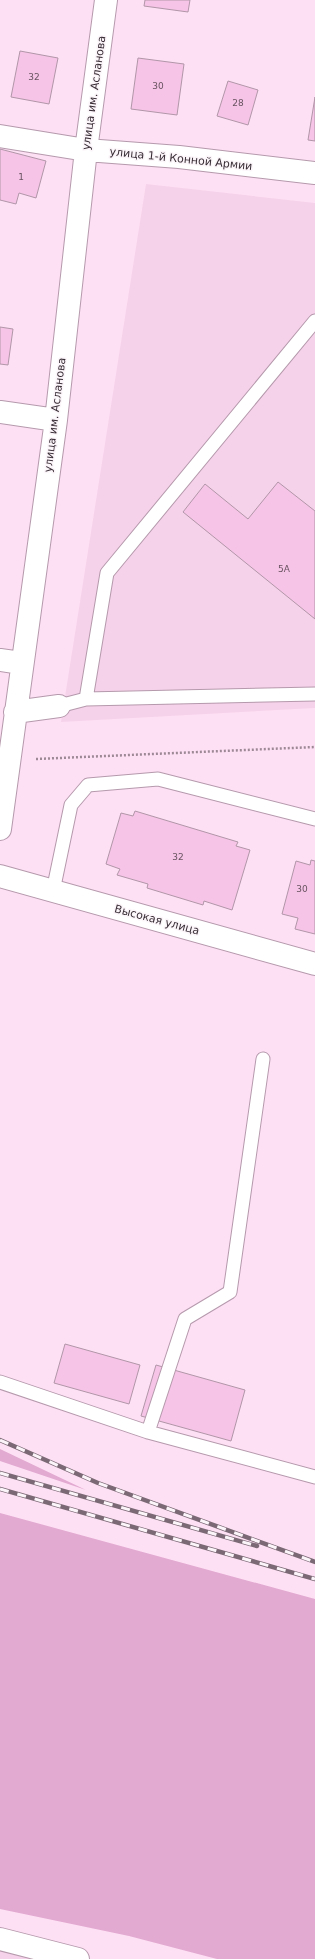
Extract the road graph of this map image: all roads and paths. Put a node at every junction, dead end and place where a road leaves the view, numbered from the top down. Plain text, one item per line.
1 (106, 0) edge
2 (0, 136) edge
3 (86, 150) junction
4 (315, 173) edge
5 (315, 321) edge
6 (0, 412) edge
7 (56, 420) junction
8 (0, 660) edge
9 (21, 663) junction
10 (315, 694) edge
11 (86, 699) junction
12 (59, 706) joint
13 (15, 712) junction
14 (315, 747) edge
15 (9, 760) junction
16 (315, 820) edge
17 (0, 828) edge
18 (0, 876) edge
19 (53, 891) junction
20 (315, 964) edge
21 (263, 1060) dead end
22 (0, 1382) edge
23 (148, 1432) junction
24 (315, 1477) edge
25 (0, 1939) edge
26 (78, 1959) edge

1 - 3 street, улица им. Асланова
2 - 3 street, улица 1-й Конной Армии
3 - 4 street, улица 1-й Конной Армии
3 - 7 street, улица им. Асланова
5 - 11 lane
6 - 7 street
7 - 9 street, улица им. Асланова
8 - 9 street
9 - 13 street, улица им. Асланова
10 - 11 lane
11 - 12 lane
12 - 13 street
13 - 15 street, улица им. Асланова
14 - 15 path
15 - 17 street, улица им. Асланова
16 - 19 lane
18 - 19 street, Высокая улица
19 - 20 street, Высокая улица
21 - 23 lane
22 - 23 lane
23 - 24 lane
25 - 26 street

